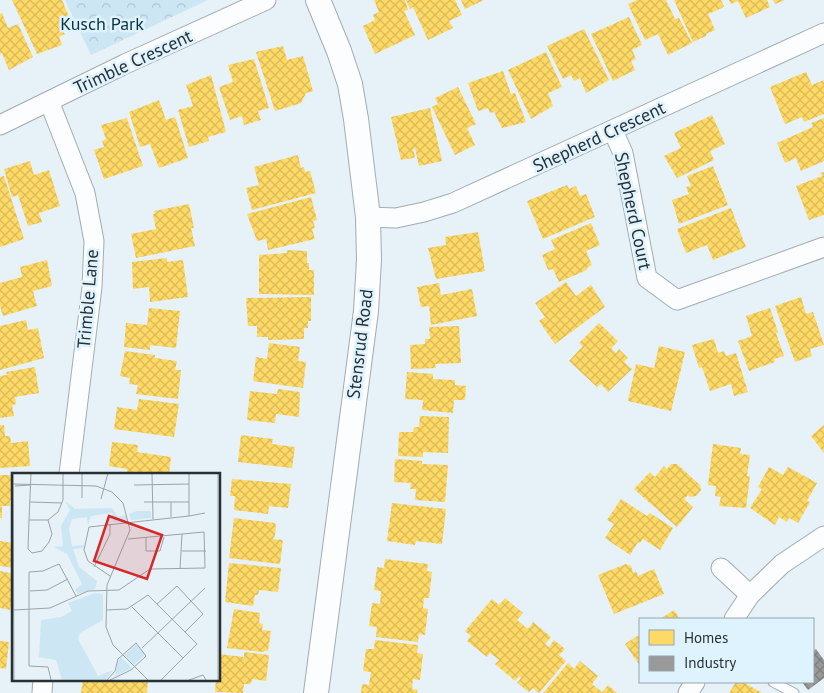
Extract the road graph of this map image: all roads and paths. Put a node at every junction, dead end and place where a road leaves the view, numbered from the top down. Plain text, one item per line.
1 (266, 0) edge
2 (318, 0) edge
3 (824, 33) edge
4 (49, 101) junction
5 (0, 124) edge
6 (613, 131) junction
7 (368, 217) junction
8 (824, 247) edge
9 (69, 473) edge
10 (824, 536) edge
11 (721, 568) dead end
12 (750, 595) junction
13 (735, 618) edge
14 (44, 680) edge
15 (775, 683) edge
16 (42, 693) edge
17 (316, 693) edge
18 (794, 693) edge

1 - 4 street, Trimble Crescent
2 - 7 street, Stensrud Road
3 - 6 street, Shepherd Crescent
4 - 5 street, Trimble Crescent
4 - 9 street, Trimble Lane
6 - 7 street, Shepherd Crescent
6 - 8 street, Shepherd Court
7 - 17 street, Stensrud Road
10 - 12 street
11 - 12 street
12 - 13 street
14 - 16 street
15 - 18 lane

